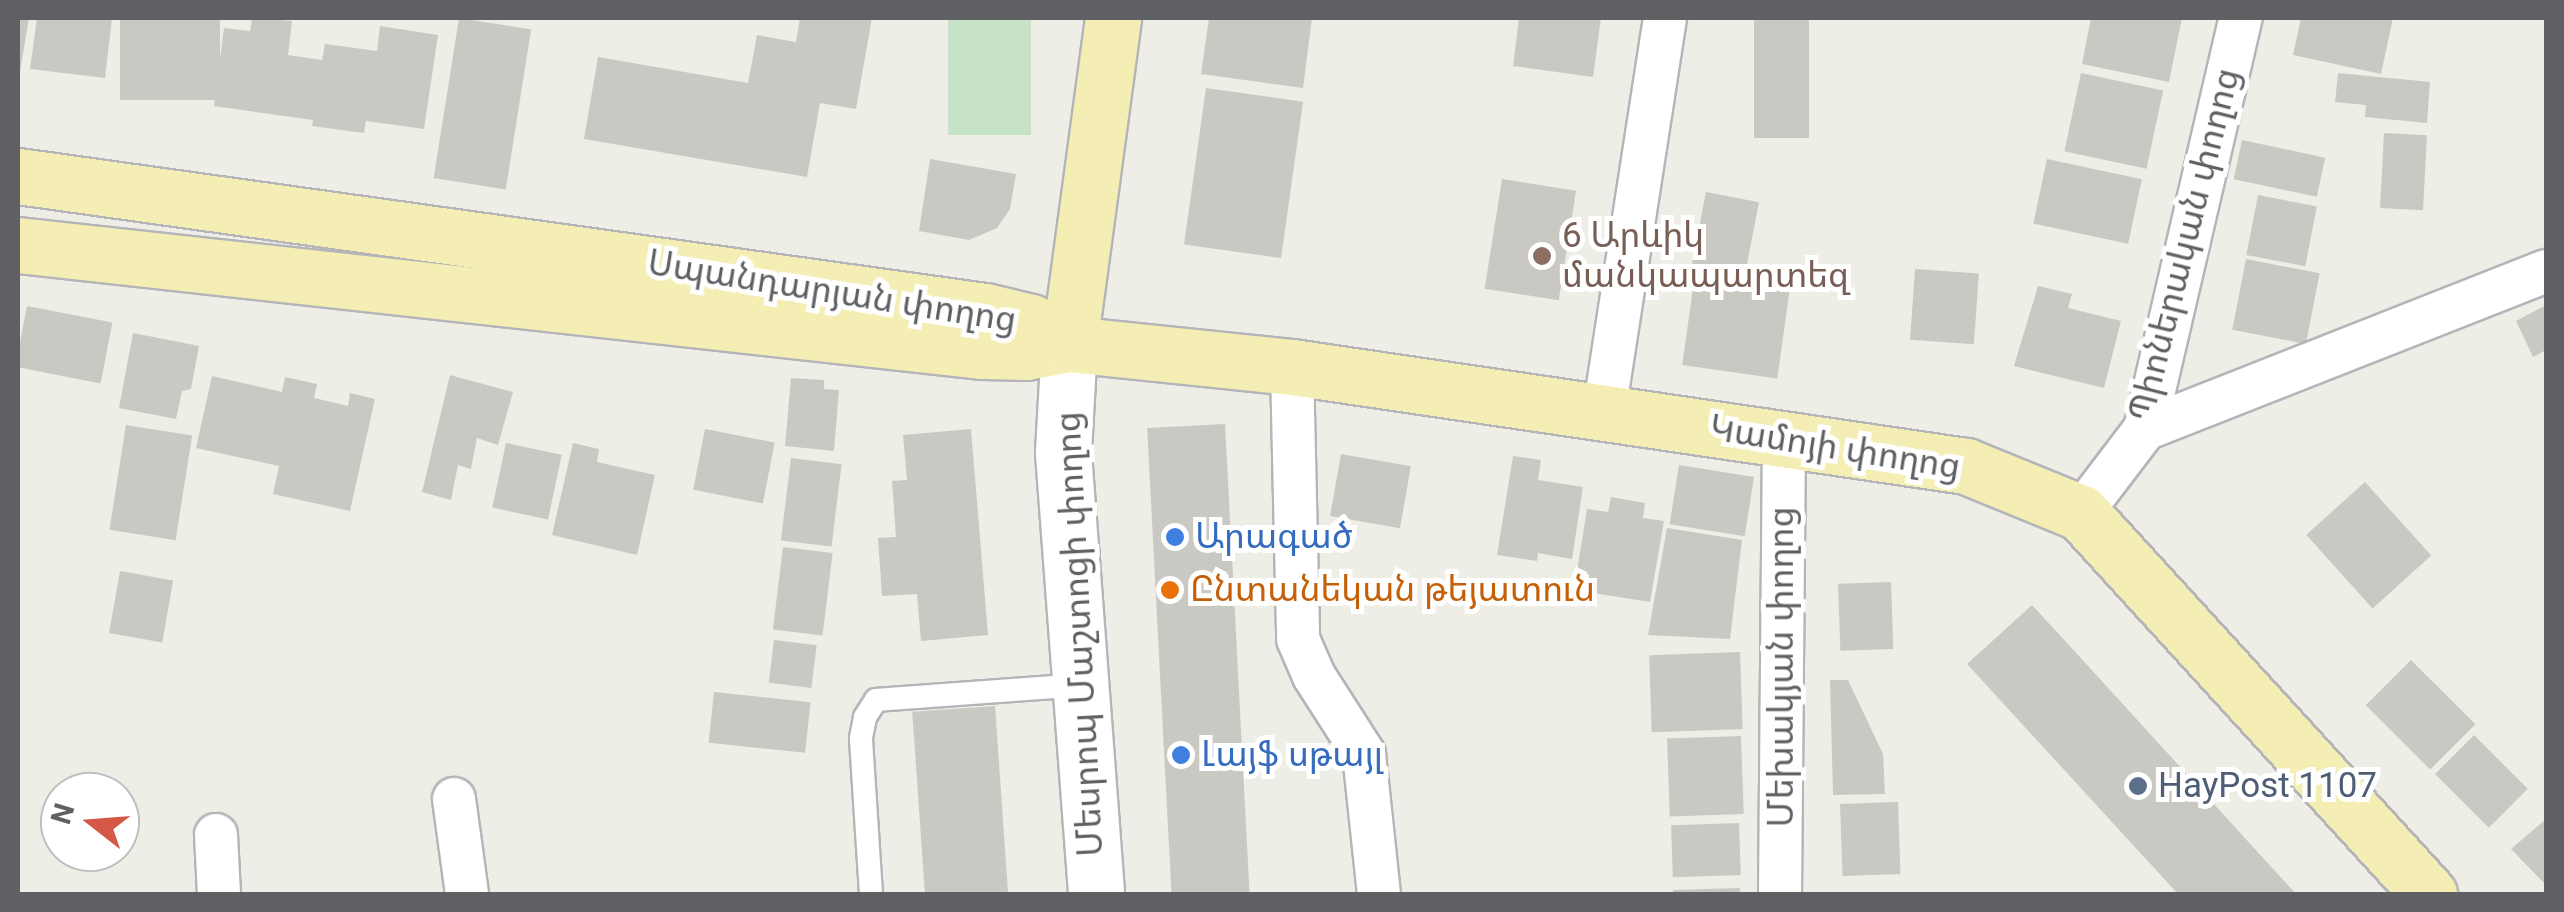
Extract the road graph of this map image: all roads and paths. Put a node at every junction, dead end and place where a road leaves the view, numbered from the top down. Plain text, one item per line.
1 (1114, 18) edge
2 (1665, 18) edge
3 (2241, 18) edge
4 (18, 176) edge
5 (18, 245) edge
6 (2546, 271) edge
7 (1069, 344) junction
8 (1292, 367) junction
9 (1604, 412) junction
10 (2145, 429) junction
11 (1784, 439) junction
12 (2080, 513) junction
13 (1080, 685) junction
14 (454, 799) dead end
15 (216, 836) dead end
16 (219, 894) edge
17 (467, 894) edge
18 (870, 894) edge
19 (1096, 894) edge
20 (1379, 894) edge
21 (1780, 894) edge
22 (2429, 894) edge

1 - 7 main road, Մեսրոպ Մաշտոցի փողոց
2 - 9 street
3 - 10 street, Պիոներական փողոց
4 - 7 main road, Սպանդարյան փողոց
5 - 7 main road, Սպանդարյան փողոց
6 - 10 street
7 - 8 main road, Կամոյի փողոց
7 - 13 main road, Մեսրոպ Մաշտոցի փողոց
8 - 9 main road, Կամոյի փողոց
8 - 20 street
9 - 11 main road, Կամոյի փողոց
10 - 12 street, Պիոներական փողոց
11 - 12 main road, Կամոյի փողոց
11 - 21 street, Մեխակյան փողոց
12 - 22 main road, Կամոյի փողոց
13 - 18 lane
13 - 19 main road, Մեսրոպ Մաշտոցի փողոց
14 - 17 street
15 - 16 street

